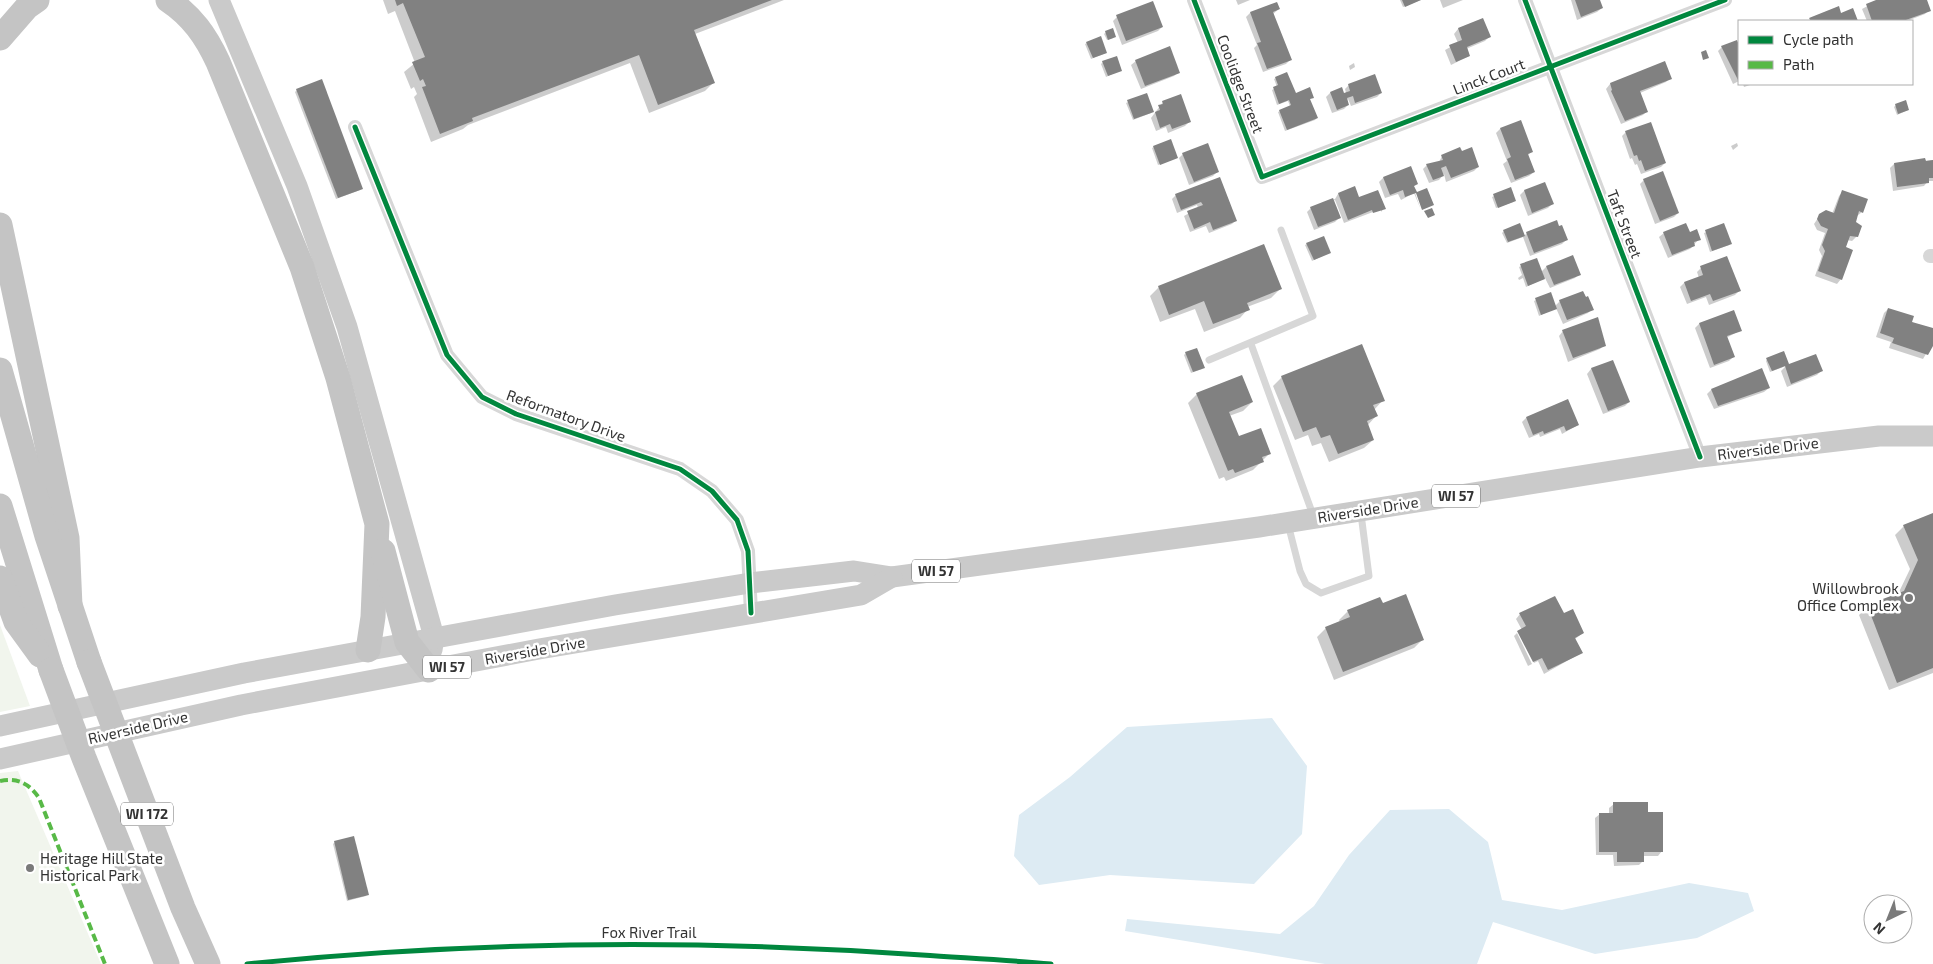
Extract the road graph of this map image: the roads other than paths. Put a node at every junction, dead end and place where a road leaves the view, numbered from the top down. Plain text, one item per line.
1 (37, 0) edge
2 (168, 0) edge
3 (218, 0) edge
4 (1194, 0) edge
5 (1525, 0) edge
6 (1725, 0) edge
7 (0, 38) edge
8 (1550, 66) junction
9 (355, 127) dead end
10 (1262, 176) joint
11 (0, 225) edge
12 (1281, 230) dead end
13 (1251, 344) junction
14 (1209, 360) dead end
15 (0, 370) edge
16 (1933, 436) edge
17 (1700, 457) junction
18 (0, 506) edge
19 (1361, 511) junction
20 (1314, 518) junction
21 (1287, 523) junction
22 (376, 524) junction
23 (892, 577) junction
24 (0, 578) edge
25 (750, 583) junction
26 (70, 606) junction
27 (751, 613) junction
28 (434, 637) junction
29 (407, 642) junction
30 (368, 650) junction
31 (51, 670) junction
32 (429, 670) junction
33 (0, 726) edge
34 (0, 759) edge
35 (167, 964) edge
36 (208, 964) edge

1 - 7 highway
2 - 22 highway
3 - 28 main road
4 - 10 street, Coolidge Street
5 - 8 street, Taft Street
6 - 8 street, Linck Court
8 - 10 street, Linck Court
8 - 17 street, Taft Street
9 - 25 street, Reformatory Drive
11 - 26 highway
12 - 13 lane
13 - 14 lane
13 - 20 lane
15 - 26 highway, WI 172
16 - 17 main road, Riverside Drive / WI 57
17 - 19 main road, Riverside Drive / WI 57
18 - 31 highway, WI 172
19 - 20 main road, Riverside Drive / WI 57
19 - 21 lane
20 - 21 main road, Riverside Drive / WI 57
21 - 23 main road, Riverside Drive / WI 57
22 - 29 highway
22 - 30 highway
23 - 25 main road, Riverside Drive / WI 57
23 - 27 main road, Riverside Drive / WI 57
24 - 31 highway
25 - 27 street, Reformatory Drive
25 - 28 main road, Riverside Drive / WI 57
26 - 36 highway, WI 172, bridge
27 - 32 main road, Riverside Drive / WI 57
28 - 29 main road, Riverside Drive / WI 57
28 - 32 main road
29 - 30 main road, Riverside Drive / WI 57
29 - 32 highway
30 - 33 main road, Riverside Drive / WI 57
31 - 35 highway, WI 172, bridge
32 - 34 main road, Riverside Drive / WI 57

